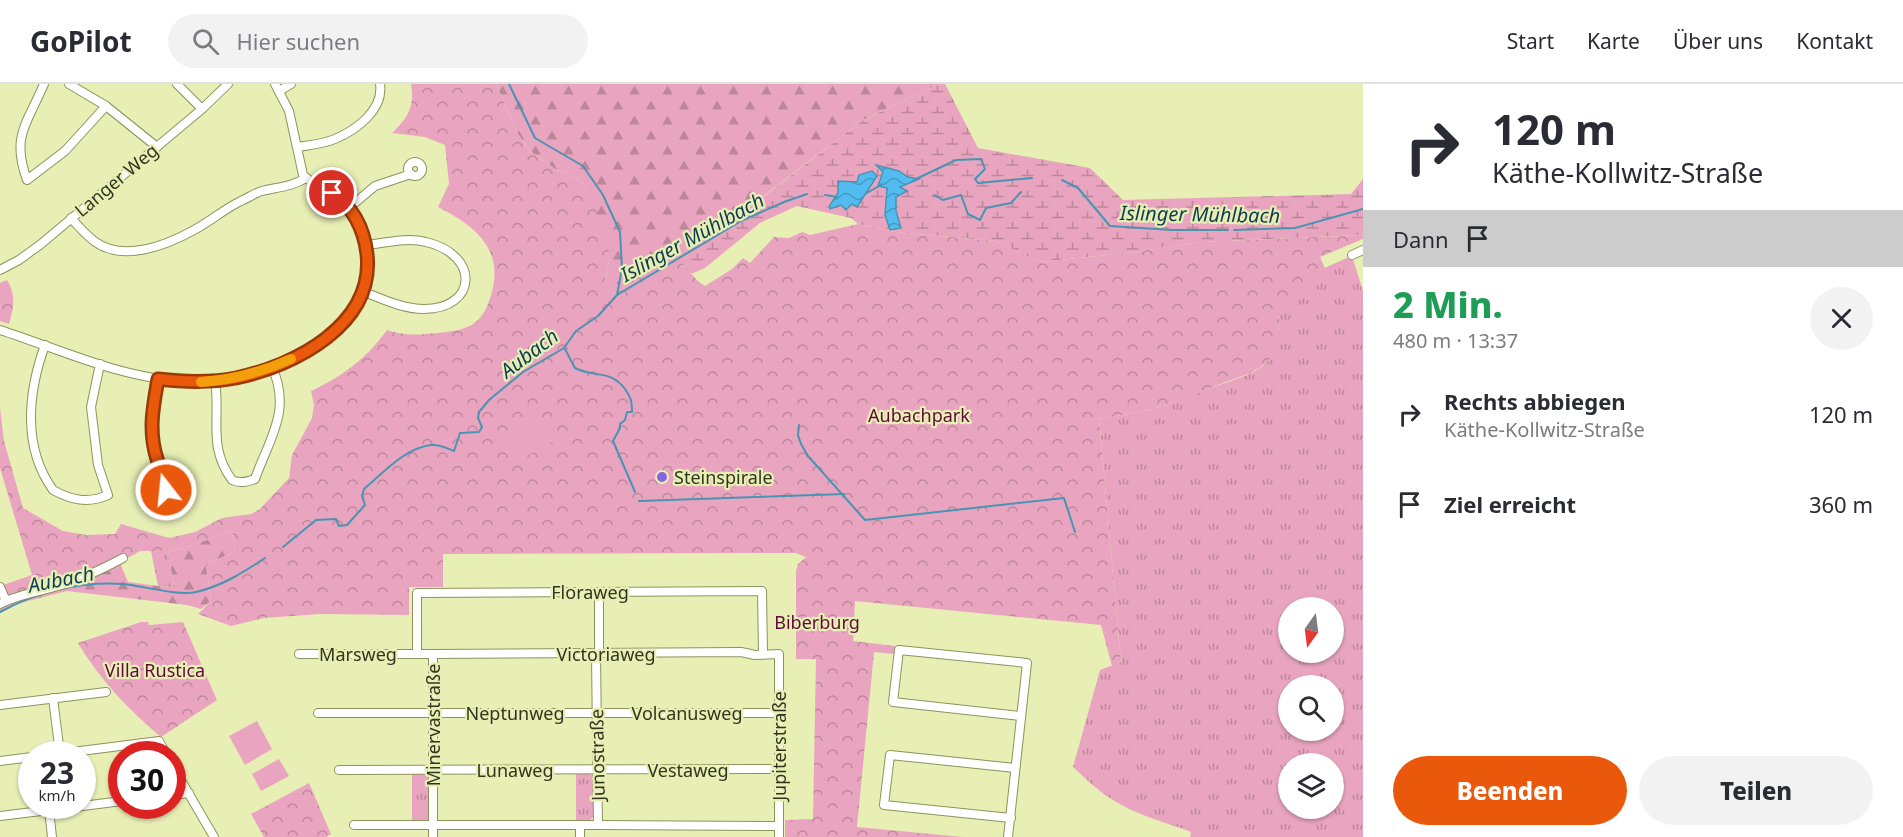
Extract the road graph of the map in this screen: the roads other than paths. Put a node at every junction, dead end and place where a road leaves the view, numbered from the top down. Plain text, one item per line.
1 (44, 84) edge
2 (69, 84) edge
3 (177, 84) edge
4 (228, 84) edge
5 (291, 84) edge
6 (380, 84) edge
7 (277, 87) edge
8 (106, 105) junction
9 (202, 109) junction
10 (157, 147) junction
11 (298, 147) junction
12 (411, 174) dead end
13 (306, 178) junction
14 (350, 207) junction
15 (71, 218) junction
16 (366, 244) junction
17 (1363, 250) edge
18 (1352, 255) dead end
19 (0, 270) edge
20 (362, 291) junction
21 (0, 330) edge
22 (45, 345) junction
23 (100, 364) junction
24 (272, 367) junction
25 (158, 379) junction
26 (215, 381) junction
27 (169, 490) dead end
28 (123, 558) dead end
29 (0, 587) edge
30 (417, 592) joint
31 (599, 592) junction
32 (3, 603) edge
33 (299, 654) dead end
34 (417, 654) junction
35 (433, 654) junction
36 (597, 654) junction
37 (763, 654) junction
38 (779, 654) joint
39 (106, 692) dead end
40 (52, 698) junction
41 (0, 705) edge
42 (318, 713) dead end
43 (433, 713) junction
44 (597, 713) junction
45 (777, 713) junction
46 (1021, 716) junction
47 (57, 741) edge
48 (18, 759) edge
49 (0, 761) edge
50 (1015, 768) junction
51 (778, 769) junction
52 (339, 770) dead end
53 (433, 770) junction
54 (597, 770) junction
55 (186, 788) edge
56 (186, 793) edge
57 (189, 793) junction
58 (18, 814) edge
59 (0, 816) edge
60 (1011, 818) junction
61 (50, 819) edge
62 (354, 825) dead end
63 (433, 825) junction
64 (580, 825) junction
65 (598, 825) junction
66 (779, 826) junction
67 (52, 837) edge
68 (214, 837) edge
69 (433, 837) edge
70 (579, 837) edge
71 (779, 837) edge
72 (1008, 837) edge

1 - 8 street
2 - 8 street
3 - 9 street
4 - 9 street, Langer Weg
5 - 7 street
6 - 11 street
7 - 11 street
8 - 10 street
9 - 10 street, Langer Weg
10 - 15 street, Langer Weg
11 - 13 street
12 - 14 street
13 - 14 street
13 - 15 street
14 - 16 street
15 - 19 street, Langer Weg
16 - 20 street
16 - 20 street
17 - 18 street
20 - 24 street
21 - 22 street
22 - 23 street
22 - 23 street
23 - 25 street
24 - 26 street
24 - 26 street
25 - 26 street
25 - 27 street
28 - 32 street
29 - 32 street
30 - 31 street, Floraweg
30 - 34 street, Minervastraße
31 - 36 street, Junostraße
31 - 37 street, Floraweg
33 - 34 street, Marsweg
34 - 35 street, Minervastraße
35 - 36 street, Victoriaweg
35 - 43 street, Minervastraße
36 - 37 street, Victoriaweg
36 - 44 street, Junostraße
37 - 38 street, Victoriaweg
38 - 45 street, Jupiterstraße
39 - 40 street
40 - 41 street
40 - 47 street
42 - 43 street, Neptunweg
43 - 44 street, Neptunweg
43 - 53 street, Minervastraße
44 - 45 street, Volcanusweg
44 - 54 street, Junostraße
45 - 51 street, Jupiterstraße
46 - 46 street
46 - 50 street
48 - 49 street
50 - 60 street
50 - 60 street
51 - 54 street, Vestaweg
51 - 66 street, Jupiterstraße
52 - 53 street, Lunaweg
53 - 54 street, Lunaweg
53 - 63 street, Minervastraße
54 - 65 street, Junostraße
55 - 57 street
56 - 57 street
57 - 68 street
58 - 59 street
60 - 72 street
61 - 67 street
62 - 63 street
63 - 64 street
63 - 69 street, Minervastraße
64 - 65 street, Junostraße
64 - 70 street, Junostraße
65 - 66 street
66 - 71 street, Jupiterstraße

